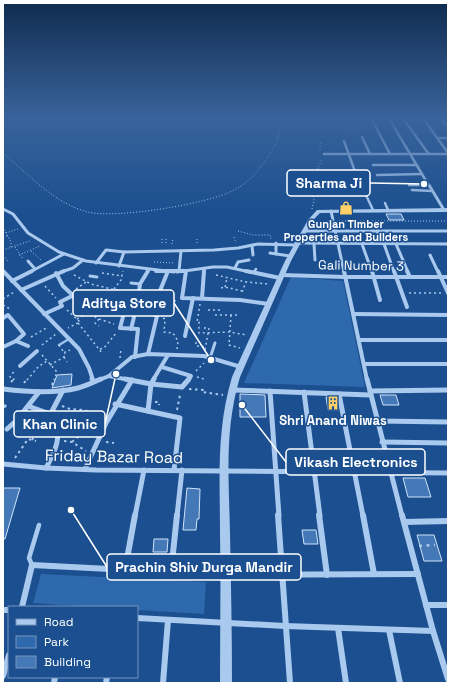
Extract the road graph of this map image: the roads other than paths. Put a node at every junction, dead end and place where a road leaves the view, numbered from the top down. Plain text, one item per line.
1 (347, 149) edge
2 (368, 149) edge
3 (387, 149) edge
4 (407, 149) edge
5 (424, 149) edge
6 (448, 153) edge
7 (324, 154) road end
8 (349, 154) junction
9 (370, 154) junction
10 (390, 154) junction
11 (410, 154) junction
12 (428, 154) junction
13 (373, 165) dead end
14 (417, 165) junction
15 (422, 174) junction
16 (377, 175) dead end
17 (358, 180) dead end
18 (408, 185) dead end
19 (428, 185) junction
20 (412, 190) dead end
21 (432, 191) junction
22 (366, 195) dead end
23 (385, 203) dead end
24 (3, 209) edge
25 (373, 210) junction
26 (388, 210) junction
27 (446, 210) edge
28 (331, 211) junction
29 (304, 231) junction
30 (335, 231) junction
31 (377, 231) junction
32 (448, 231) edge
33 (274, 243) junction
34 (296, 244) junction
35 (314, 244) junction
36 (337, 244) junction
37 (362, 244) junction
38 (384, 244) junction
39 (396, 244) junction
40 (448, 244) edge
41 (252, 246) junction
42 (181, 251) junction
43 (124, 252) junction
44 (270, 253) dead end
45 (64, 254) junction
46 (276, 254) junction
47 (253, 255) dead end
48 (290, 256) junction
49 (430, 256) dead end
50 (83, 260) junction
51 (249, 260) dead end
52 (315, 260) dead end
53 (26, 262) road end
54 (96, 263) junction
55 (119, 266) junction
56 (235, 268) junction
57 (204, 269) junction
58 (35, 270) junction
59 (148, 270) junction
60 (3, 271) edge
61 (168, 271) junction
62 (179, 271) junction
63 (186, 271) junction
64 (56, 273) junction
65 (90, 276) dead end
66 (97, 277) dead end
67 (345, 277) junction
68 (374, 277) junction
69 (396, 277) junction
70 (410, 277) junction
71 (440, 277) junction
72 (448, 277) edge
73 (280, 279) junction
74 (12, 280) junction
75 (131, 283) dead end
76 (140, 284) junction
77 (20, 290) junction
78 (448, 293) edge
79 (74, 295) junction
80 (193, 298) junction
81 (202, 298) junction
82 (380, 300) dead end
83 (269, 304) junction
84 (407, 307) dead end
85 (103, 309) dead end
86 (44, 314) junction
87 (354, 314) junction
88 (448, 315) edge
89 (134, 316) dead end
90 (3, 318) edge
91 (131, 329) junction
92 (21, 330) junction
93 (17, 334) dead end
94 (185, 336) dead end
95 (359, 340) junction
96 (448, 340) edge
97 (16, 341) junction
98 (215, 343) dead end
99 (3, 346) edge
100 (28, 346) dead end
101 (37, 351) dead end
102 (148, 354) junction
103 (168, 355) junction
104 (136, 356) junction
105 (207, 357) junction
106 (364, 364) junction
107 (448, 364) edge
108 (20, 366) road end
109 (162, 367) junction
110 (240, 367) junction
111 (109, 376) junction
112 (132, 380) junction
113 (93, 381) junction
114 (151, 384) junction
115 (4, 389) edge
116 (63, 390) junction
117 (448, 390) edge
118 (270, 391) junction
119 (39, 392) junction
120 (304, 392) junction
121 (230, 393) junction
122 (370, 393) junction
123 (339, 394) junction
124 (116, 404) junction
125 (28, 406) junction
126 (148, 410) junction
127 (50, 414) junction
128 (377, 421) junction
129 (448, 422) edge
130 (7, 428) dead end
131 (382, 442) junction
132 (448, 443) edge
133 (3, 464) edge
134 (46, 468) junction
135 (85, 469) junction
136 (144, 470) junction
137 (174, 470) junction
138 (182, 470) junction
139 (224, 470) junction
140 (274, 471) junction
141 (314, 472) junction
142 (354, 472) junction
143 (392, 473) junction
144 (448, 473) edge
145 (448, 521) edge
146 (405, 522) junction
147 (39, 525) dead end
148 (32, 565) junction
149 (125, 570) junction
150 (171, 572) junction
151 (374, 574) junction
152 (418, 574) junction
153 (226, 575) junction
154 (282, 575) junction
155 (327, 575) junction
156 (426, 605) junction
157 (448, 605) edge
158 (22, 606) edge
159 (138, 618) edge
160 (168, 620) junction
161 (226, 623) junction
162 (285, 626) junction
163 (338, 628) junction
164 (389, 630) junction
165 (433, 631) junction
166 (8, 658) edge
167 (3, 676) edge
168 (448, 678) edge
169 (163, 683) edge
170 (226, 683) edge
171 (290, 683) edge
172 (346, 683) edge
173 (400, 683) edge

1 - 8 street
2 - 9 street
3 - 10 street
4 - 11 street
5 - 12 street
6 - 12 street
7 - 8 street
8 - 9 street
8 - 17 street
9 - 10 street
10 - 11 street
11 - 12 street
11 - 14 street
13 - 14 street
14 - 15 street
15 - 16 street
15 - 19 street
18 - 19 lane
19 - 21 street
20 - 21 lane
21 - 27 street
22 - 25 lane
23 - 26 lane
24 - 45 street, Gali Number 3
25 - 26 street
25 - 28 street
26 - 27 street
28 - 29 street
28 - 30 street
29 - 30 street
29 - 34 street
30 - 31 street
30 - 36 street
31 - 32 street
31 - 38 street
33 - 34 street
33 - 41 street
33 - 46 street
34 - 35 street
34 - 48 street
35 - 36 street
35 - 52 street
36 - 37 street
36 - 67 street
37 - 38 street
37 - 68 street
38 - 39 street
38 - 69 street
39 - 40 street
39 - 70 street
41 - 42 street
41 - 47 street
42 - 43 street
42 - 62 street
43 - 54 street
43 - 55 street
44 - 46 street
45 - 50 street, Gali Number 3
45 - 58 street
46 - 48 street
48 - 73 street
49 - 71 street
50 - 54 street, Gali Number 3
50 - 64 street
51 - 56 street
53 - 58 street
54 - 55 street, Gali Number 3
55 - 59 street, Gali Number 3
56 - 57 street, Gali Number 3
56 - 73 street, Gali Number 3
57 - 63 street, Gali Number 3
57 - 81 street
58 - 74 street
59 - 61 street, Gali Number 3
59 - 76 street
60 - 74 street
61 - 62 street, Gali Number 3
61 - 102 street
62 - 63 street, Gali Number 3
63 - 80 street
64 - 77 street
64 - 79 street
65 - 66 lane
67 - 68 street, Gali Number 3
67 - 73 street, Gali Number 3
67 - 87 street
68 - 69 street, Gali Number 3
68 - 82 street
69 - 70 street, Gali Number 3
69 - 84 street
70 - 71 street, Gali Number 3
71 - 72 street, Gali Number 3
71 - 78 street
73 - 83 street
74 - 77 street
75 - 76 lane
76 - 91 street
77 - 86 street
79 - 85 street
79 - 86 street
80 - 81 street
80 - 94 street
81 - 83 street
83 - 110 street
86 - 113 street
87 - 88 street
87 - 95 street
89 - 91 street
90 - 92 street
91 - 104 street
92 - 93 lane
92 - 97 street
95 - 96 street
95 - 106 street
97 - 99 street
97 - 100 street
98 - 105 lane
101 - 108 street
102 - 103 street
102 - 104 street
103 - 105 street
103 - 109 street
104 - 111 street
105 - 110 street
106 - 107 street
106 - 122 street
109 - 114 street
109 - 114 street
110 - 121 street
111 - 112 street
111 - 113 street
112 - 114 street
112 - 124 street
113 - 116 street
114 - 126 street
115 - 119 street
116 - 119 street
116 - 127 street
117 - 122 street
118 - 120 street
118 - 121 street
118 - 140 street
119 - 125 street
120 - 123 street
120 - 141 street
121 - 139 street
122 - 123 street
122 - 128 street
123 - 142 street
124 - 126 street
124 - 135 street
125 - 127 street
125 - 130 street
126 - 137 street
127 - 134 street
128 - 129 street
128 - 131 street
131 - 132 street
131 - 143 street
133 - 134 street, Friday Bazar Road
134 - 135 street, Friday Bazar Road
135 - 136 street, Friday Bazar Road
136 - 137 street, Friday Bazar Road
136 - 149 street
137 - 138 street, Friday Bazar Road
138 - 139 street, Friday Bazar Road
138 - 150 street
139 - 140 street, Friday Bazar Road
139 - 153 street
140 - 141 street, Friday Bazar Road
140 - 154 street
141 - 142 street, Friday Bazar Road
141 - 155 street
142 - 143 street, Friday Bazar Road
142 - 151 street
143 - 144 street, Friday Bazar Road
143 - 146 street
145 - 146 street
146 - 152 street
147 - 148 lane
148 - 149 street
148 - 158 street
149 - 150 street
150 - 153 street
151 - 152 street
151 - 155 street
152 - 156 street
153 - 154 street
153 - 161 street
154 - 155 street
154 - 162 street
156 - 157 street
156 - 165 street
159 - 160 street
160 - 161 street
160 - 169 street
161 - 162 street
161 - 170 street
162 - 163 street
162 - 171 street
163 - 164 street
163 - 172 street
164 - 165 street
164 - 173 street
165 - 168 street
166 - 167 street

